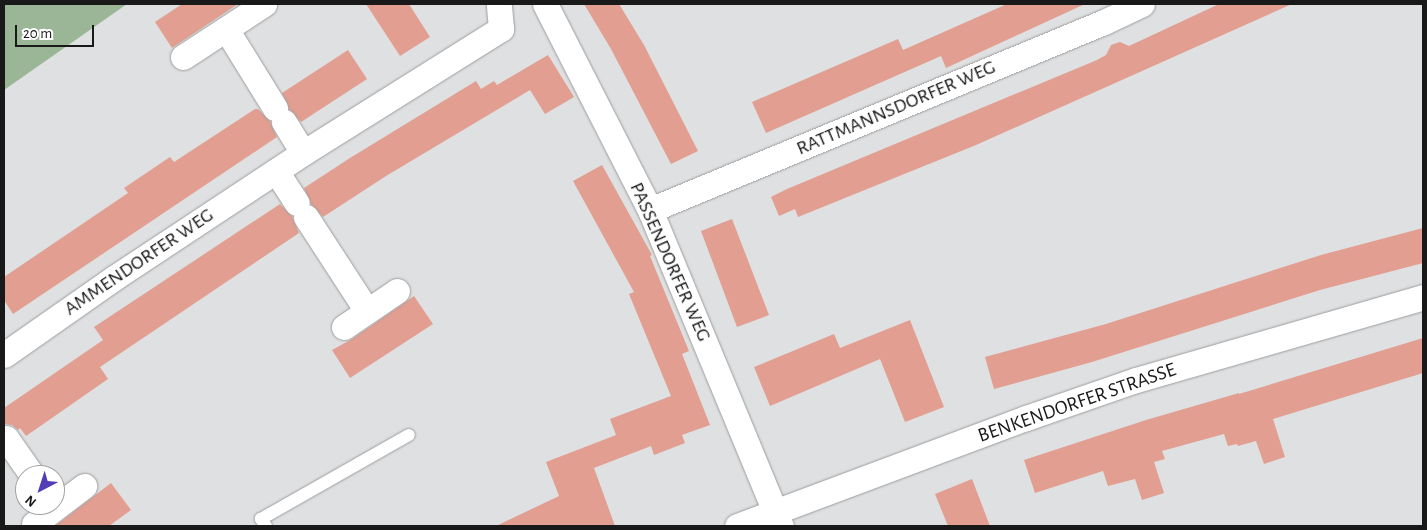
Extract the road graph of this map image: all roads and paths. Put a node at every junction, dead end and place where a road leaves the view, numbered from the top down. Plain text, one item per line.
1 (264, 4) edge
2 (499, 4) edge
3 (544, 4) edge
4 (1142, 4) edge
5 (226, 29) junction
6 (183, 57) dead end
7 (303, 153) junction
8 (276, 171) junction
9 (650, 210) junction
10 (397, 291) dead end
11 (1423, 297) edge
12 (367, 310) junction
13 (344, 327) dead end
14 (4, 355) edge
15 (409, 435) dead end
16 (6, 438) dead end
17 (25, 465) edge
18 (84, 486) dead end
19 (65, 499) edge
20 (44, 515) edge
21 (778, 519) edge
22 (34, 524) dead end
23 (266, 526) edge
24 (737, 526) edge

1 - 5 street
2 - 7 street, AMMENDORFER WEG
3 - 9 street, PASSENDORFER WEG
4 - 9 street, RATTMANNSDORFER WEG
5 - 6 street
5 - 7 street
7 - 8 street, AMMENDORFER WEG
8 - 12 street
8 - 14 street, AMMENDORFER WEG
9 - 21 street, PASSENDORFER WEG
10 - 12 street
11 - 21 street, BENKENDORFER STRASSE
12 - 13 street
15 - 23 lane
16 - 17 street
18 - 19 street
20 - 22 street
21 - 24 street, BENKENDORFER STRASSE

